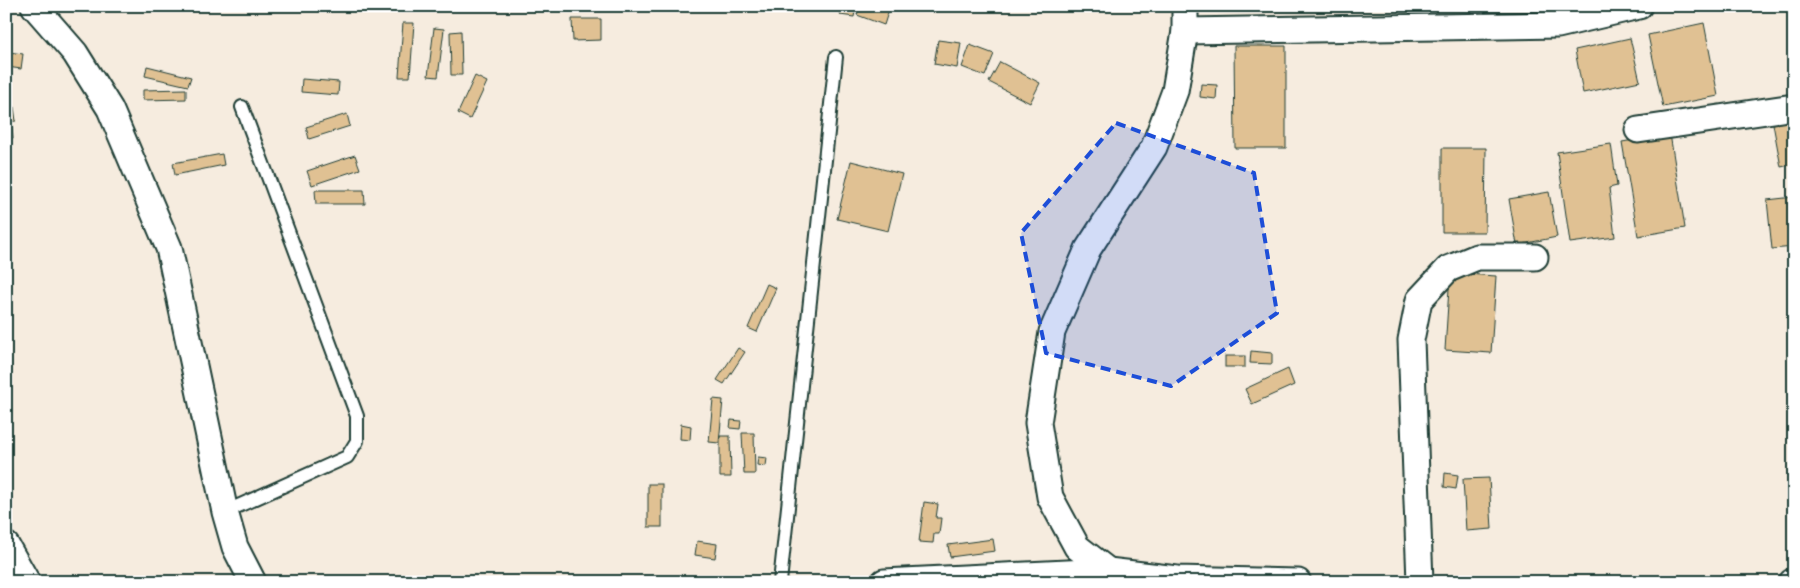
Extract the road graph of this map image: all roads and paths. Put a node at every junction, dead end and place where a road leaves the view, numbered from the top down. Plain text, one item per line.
1 (34, 6) edge
2 (1185, 6) edge
3 (1639, 6) edge
4 (1557, 16) edge
5 (1185, 31) junction
6 (836, 57) dead end
7 (1794, 106) edge
8 (242, 107) dead end
9 (1638, 130) dead end
10 (1535, 256) dead end
11 (225, 512) junction
12 (6, 545) edge
13 (1108, 571) junction
14 (27, 582) edge
15 (253, 582) edge
16 (780, 582) edge
17 (884, 582) edge
18 (1298, 582) edge
19 (1420, 582) edge

1 - 11 street
2 - 5 street
3 - 4 street
4 - 5 street
5 - 13 street
6 - 16 lane
7 - 9 street
8 - 11 lane
10 - 19 street
11 - 15 street
12 - 14 street
13 - 17 street
13 - 18 street

